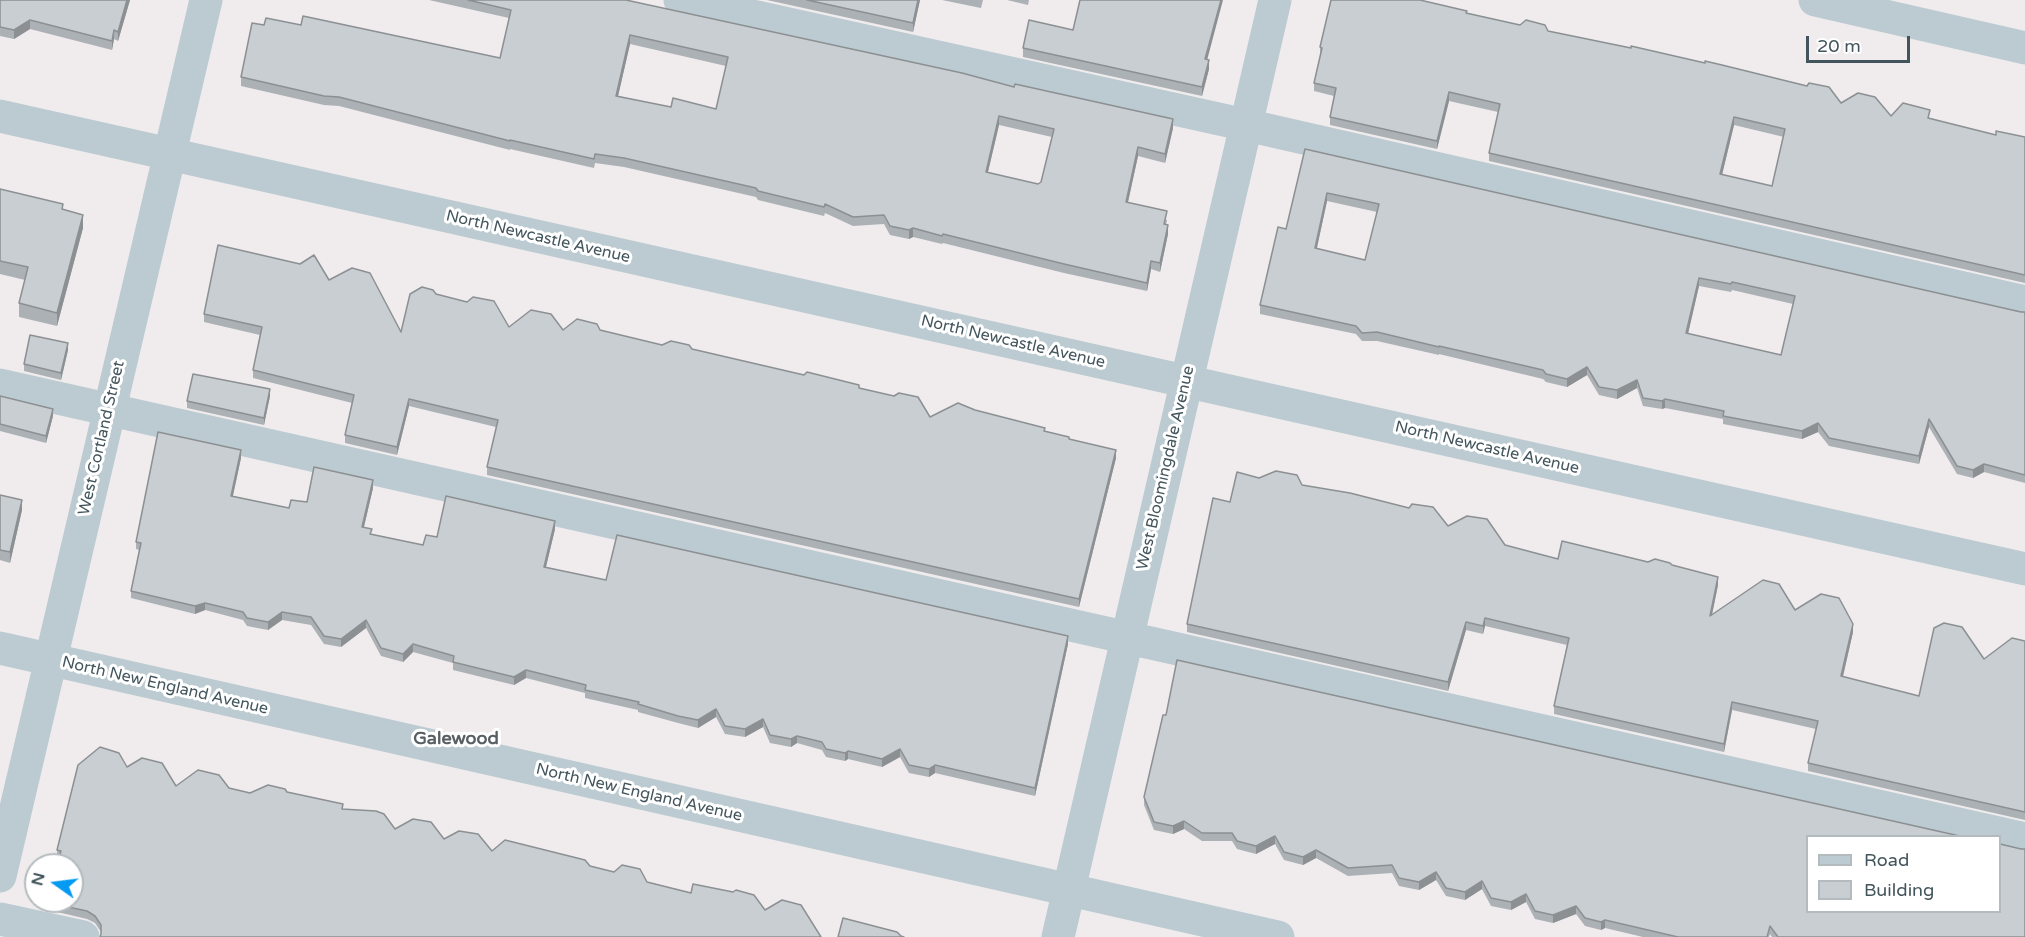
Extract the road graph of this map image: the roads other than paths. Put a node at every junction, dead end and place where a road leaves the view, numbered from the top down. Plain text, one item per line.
1 (206, 0) edge
2 (680, 0) edge
3 (1275, 0) edge
4 (1815, 0) edge
5 (2025, 48) edge
6 (0, 116) edge
7 (1246, 125) junction
8 (170, 154) junction
9 (2025, 302) edge
10 (1187, 382) junction
11 (0, 385) edge
12 (109, 410) junction
13 (2025, 569) edge
14 (1127, 638) junction
15 (0, 648) edge
16 (50, 660) junction
17 (2025, 839) edge
18 (0, 876) edge
19 (1068, 890) junction
20 (0, 919) edge
21 (83, 937) edge
22 (1058, 937) edge
23 (1278, 937) edge

1 - 8 street, West Cortland Street
2 - 7 street
3 - 7 street, West Bloomingdale Avenue
4 - 5 street
6 - 8 street, North Newcastle Avenue
7 - 9 street
7 - 10 street, West Bloomingdale Avenue
8 - 10 street, North Newcastle Avenue
8 - 12 street, West Cortland Street
10 - 13 street, North Newcastle Avenue
10 - 14 street, West Bloomingdale Avenue
11 - 12 street
12 - 14 street
12 - 16 street, West Cortland Street
14 - 17 street
14 - 19 street, West Bloomingdale Avenue
15 - 16 street, North New England Avenue
16 - 18 street, West Cortland Street
16 - 19 street, North New England Avenue
19 - 22 street, West Bloomingdale Avenue
19 - 23 street, North New England Avenue
20 - 21 street

